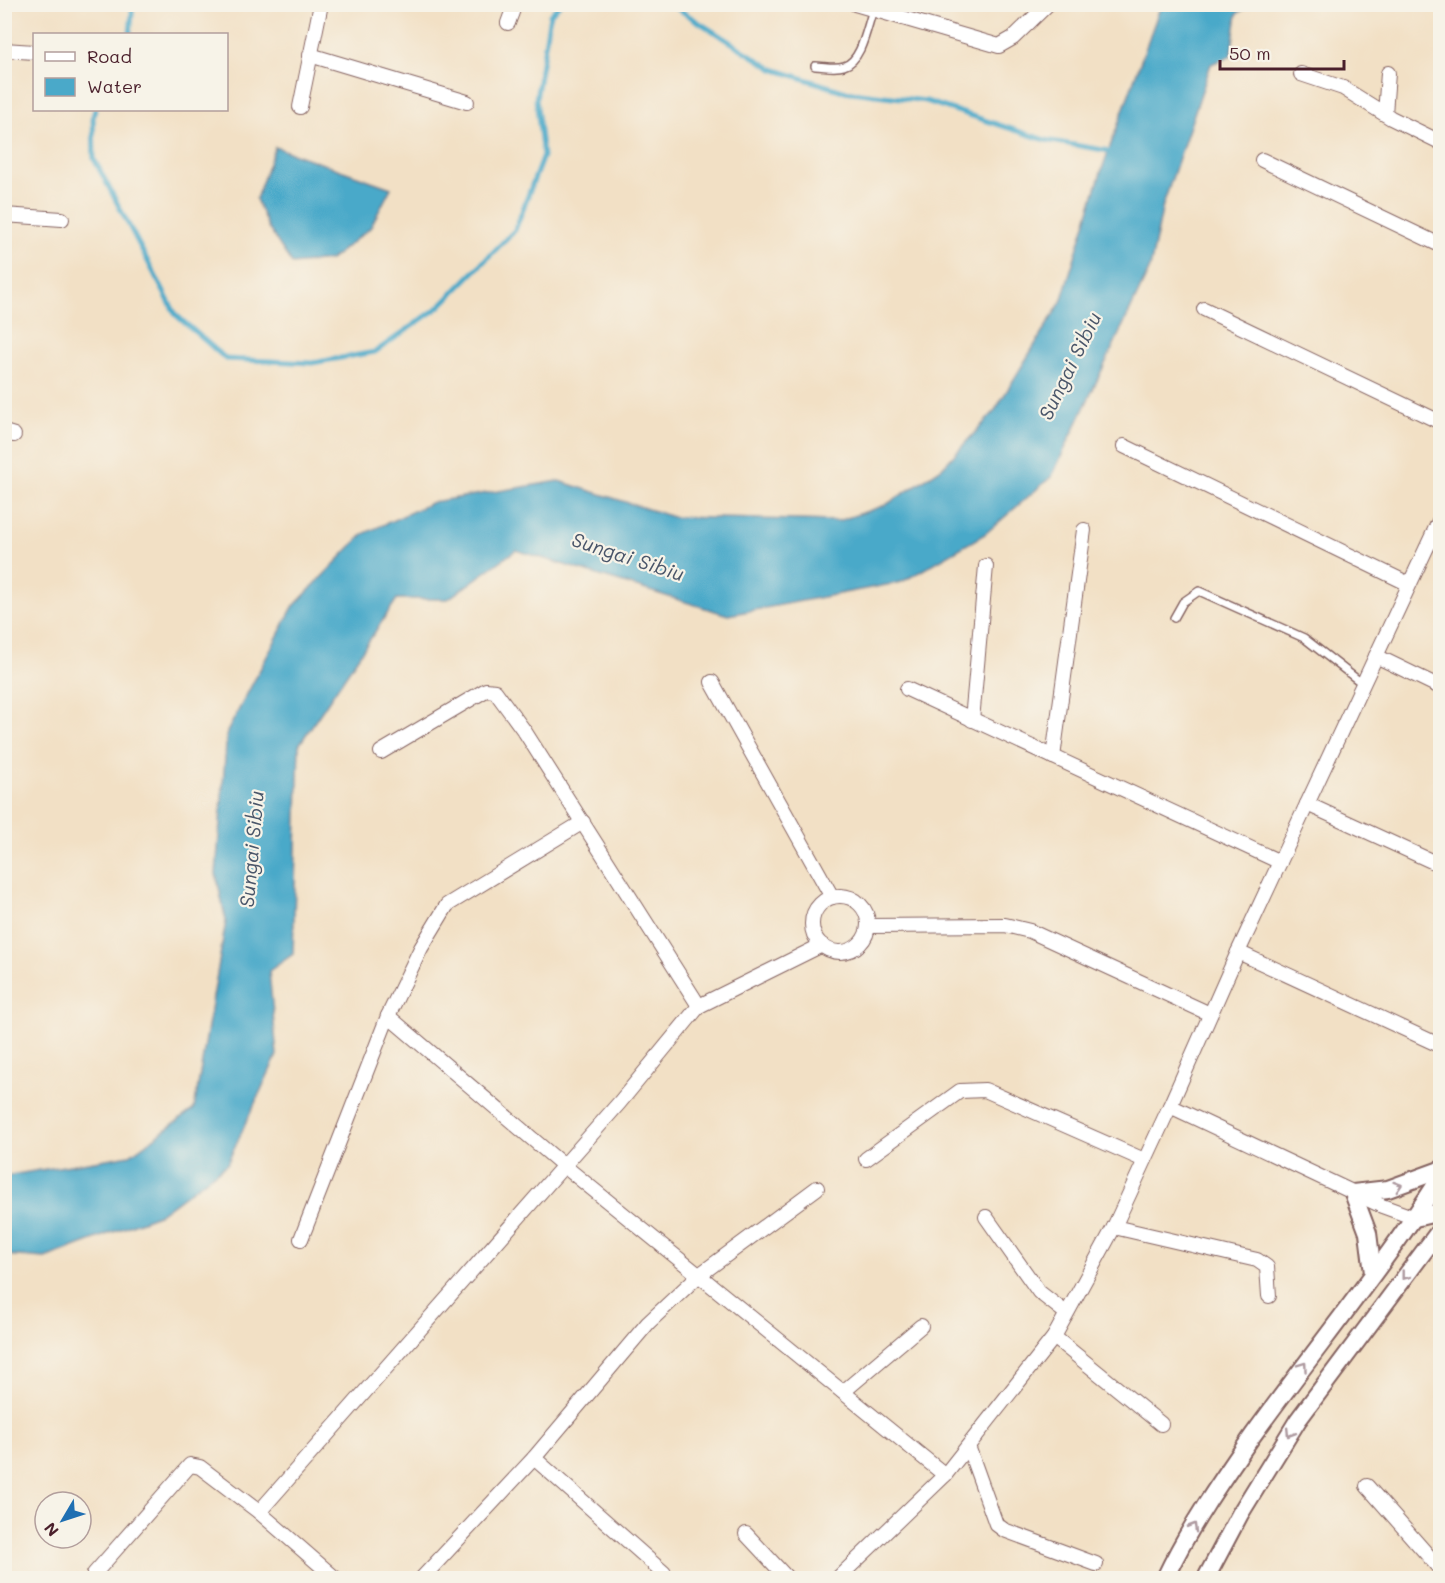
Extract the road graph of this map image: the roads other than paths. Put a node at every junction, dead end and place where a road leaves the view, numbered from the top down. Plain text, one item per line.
1 (321, 4) edge
2 (515, 4) edge
3 (855, 4) edge
4 (1048, 4) edge
5 (873, 10) junction
6 (508, 23) dead end
7 (4, 50) edge
8 (33, 52) edge
9 (310, 55) junction
10 (815, 66) dead end
11 (1388, 73) dead end
12 (1301, 75) dead end
13 (467, 102) dead end
14 (300, 107) dead end
15 (1385, 114) junction
16 (1440, 142) edge
17 (1262, 160) dead end
18 (4, 215) edge
19 (62, 219) dead end
20 (1440, 245) edge
21 (1204, 309) dead end
22 (1440, 422) edge
23 (1124, 446) dead end
24 (1440, 519) edge
25 (1084, 530) dead end
26 (986, 566) dead end
27 (1409, 584) junction
28 (1174, 618) dead end
29 (1376, 656) junction
30 (712, 682) dead end
31 (1363, 684) junction
32 (1440, 687) edge
33 (907, 689) dead end
34 (972, 720) junction
35 (381, 752) dead end
36 (1053, 757) junction
37 (1308, 804) junction
38 (583, 822) junction
39 (1280, 862) junction
40 (1440, 865) edge
41 (832, 897) junction
42 (868, 926) junction
43 (822, 945) junction
44 (1238, 952) junction
45 (699, 1006) junction
46 (1210, 1014) junction
47 (388, 1016) junction
48 (1439, 1045) dead end
49 (1170, 1106) junction
50 (866, 1159) dead end
51 (1144, 1160) junction
52 (563, 1166) junction
53 (1440, 1170) edge
54 (1440, 1178) edge
55 (816, 1188) dead end
56 (1353, 1192) junction
57 (1440, 1212) edge
58 (986, 1217) dead end
59 (1414, 1218) junction
60 (1114, 1227) junction
61 (1440, 1230) edge
62 (301, 1239) dead end
63 (1373, 1273) junction
64 (698, 1275) junction
65 (1269, 1296) dead end
66 (1066, 1313) junction
67 (921, 1326) dead end
68 (1054, 1337) junction
69 (843, 1392) junction
70 (1161, 1424) dead end
71 (968, 1446) junction
72 (534, 1458) junction
73 (945, 1474) junction
74 (1367, 1486) dead end
75 (259, 1512) junction
76 (746, 1534) dead end
77 (1096, 1564) dead end
78 (1440, 1569) edge
79 (664, 1573) dead end
80 (94, 1574) dead end
81 (335, 1578) edge
82 (422, 1578) edge
83 (787, 1578) edge
84 (838, 1578) edge
85 (1165, 1578) edge
86 (1206, 1578) edge

1 - 9 street
2 - 6 street
3 - 5 street
4 - 5 street
5 - 10 lane
7 - 8 street
9 - 13 street
9 - 14 street
11 - 15 street
12 - 15 street
15 - 16 street
17 - 20 street
18 - 19 street
21 - 22 street
23 - 27 street
24 - 27 street
25 - 36 street
26 - 34 street
27 - 29 street
28 - 31 lane
29 - 31 street
29 - 32 street
30 - 41 street
31 - 37 street
33 - 34 street
34 - 36 street
35 - 38 street
36 - 39 street
37 - 39 street
37 - 40 street
38 - 45 street
38 - 47 street
39 - 44 street
41 - 42 street
41 - 43 street
42 - 43 street
42 - 46 street
43 - 45 street
44 - 46 street
44 - 48 street
45 - 52 street
46 - 49 street
47 - 52 street
47 - 62 street
49 - 51 street
49 - 56 street
50 - 51 street
51 - 60 street
52 - 64 street
52 - 75 street
56 -> 53 street
54 - 59 street
55 - 64 street
56 - 59 street
56 - 63 street
57 - 59 street
58 - 66 street
59 - 63 street
60 - 65 street
60 - 66 street
61 -> 86 street
85 -> 63 street
64 - 69 street
64 - 72 street
66 - 68 street
67 - 69 street
68 - 70 street
68 - 71 street
69 - 73 street
71 - 73 street
71 - 77 street
72 - 79 street
72 - 82 street
73 - 84 street
74 - 78 street
75 - 80 street
75 - 81 street
76 - 83 street

